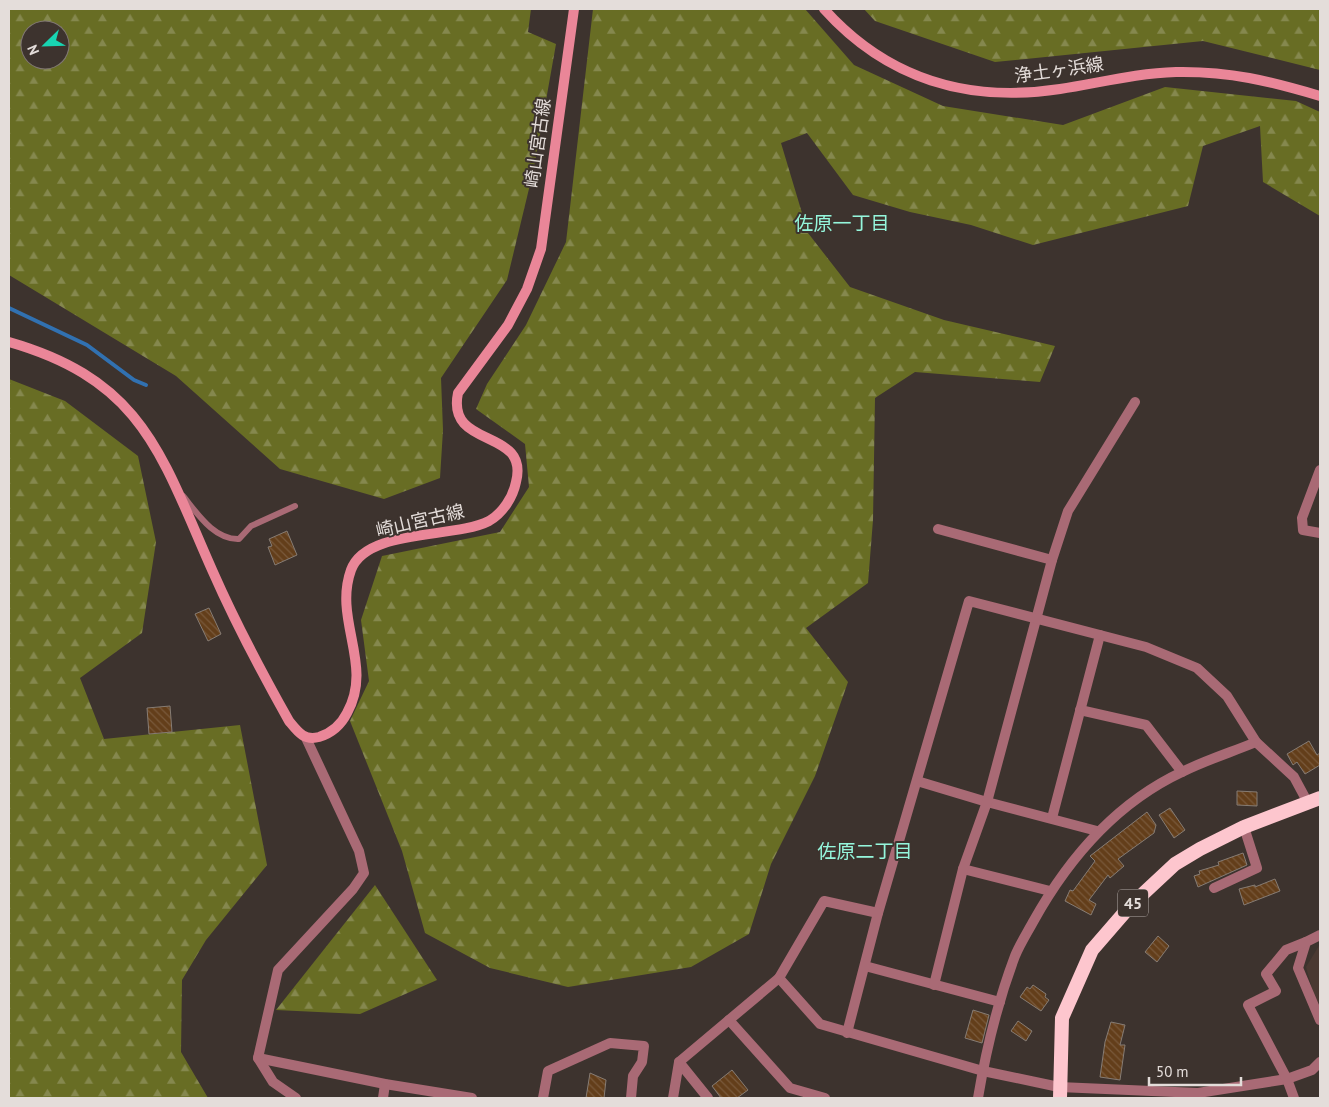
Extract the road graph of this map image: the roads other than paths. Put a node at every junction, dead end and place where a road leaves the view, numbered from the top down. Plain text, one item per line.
1 (574, 9) edge
2 (824, 9) edge
3 (1320, 96) edge
4 (9, 342) edge
5 (1135, 402) dead end
6 (1320, 470) edge
7 (180, 493) junction
8 (295, 506) dead end
9 (938, 530) dead end
10 (1320, 533) edge
11 (1052, 560) junction
12 (1036, 619) junction
13 (1100, 635) junction
14 (1080, 710) junction
15 (306, 738) junction
16 (1256, 742) junction
17 (1182, 772) junction
18 (918, 781) junction
19 (1314, 800) edge
20 (987, 802) junction
21 (1052, 818) junction
22 (1244, 827) junction
23 (1097, 831) junction
24 (963, 869) junction
25 (1214, 888) dead end
26 (1050, 891) junction
27 (878, 913) junction
28 (1320, 934) edge
29 (1306, 942) junction
30 (865, 966) junction
31 (779, 978) junction
32 (934, 985) junction
33 (1000, 1002) junction
34 (729, 1020) junction
35 (1320, 1020) edge
36 (848, 1033) junction
37 (258, 1058) junction
38 (679, 1062) junction
39 (1320, 1062) edge
40 (982, 1071) junction
41 (1287, 1079) junction
42 (385, 1084) junction
43 (1059, 1093) edge
44 (1123, 1094) edge
45 (1187, 1095) edge
46 (296, 1098) edge
47 (383, 1098) edge
48 (472, 1098) edge
49 (543, 1098) edge
50 (631, 1098) edge
51 (673, 1098) edge
52 (708, 1098) edge
53 (825, 1098) edge
54 (978, 1098) edge
55 (1294, 1098) edge

1 - 15 main road, 崎山宮古線
2 - 3 main road, 浄土ヶ浜線
4 - 7 main road
5 - 11 street
6 - 10 street
7 - 8 lane
7 - 15 main road
9 - 11 street
11 - 12 street
12 - 13 street
12 - 18 street
12 - 20 street
13 - 14 street
13 - 16 street
14 - 17 street
14 - 21 street
15 - 37 street
16 - 17 street
16 - 19 street
17 - 23 street
18 - 20 street
18 - 27 street
19 - 22 highway, 45
20 - 21 street
20 - 24 street
21 - 23 street
22 - 25 street
22 - 43 highway, 45
23 - 26 street
24 - 26 street
24 - 32 street
26 - 33 street
27 - 30 street
27 - 31 street
28 - 29 street
29 - 35 street
29 - 41 street
30 - 32 street
30 - 36 street
31 - 34 street
31 - 36 street
32 - 33 street
33 - 40 street
34 - 38 street
34 - 53 street
36 - 40 street
37 - 42 street
37 - 46 street
38 - 51 street
38 - 52 street
39 - 41 street
40 - 43 street
40 - 54 street
41 - 45 street
41 - 55 street
42 - 47 street
42 - 48 street
43 - 44 street
44 - 45 street
49 - 50 street

